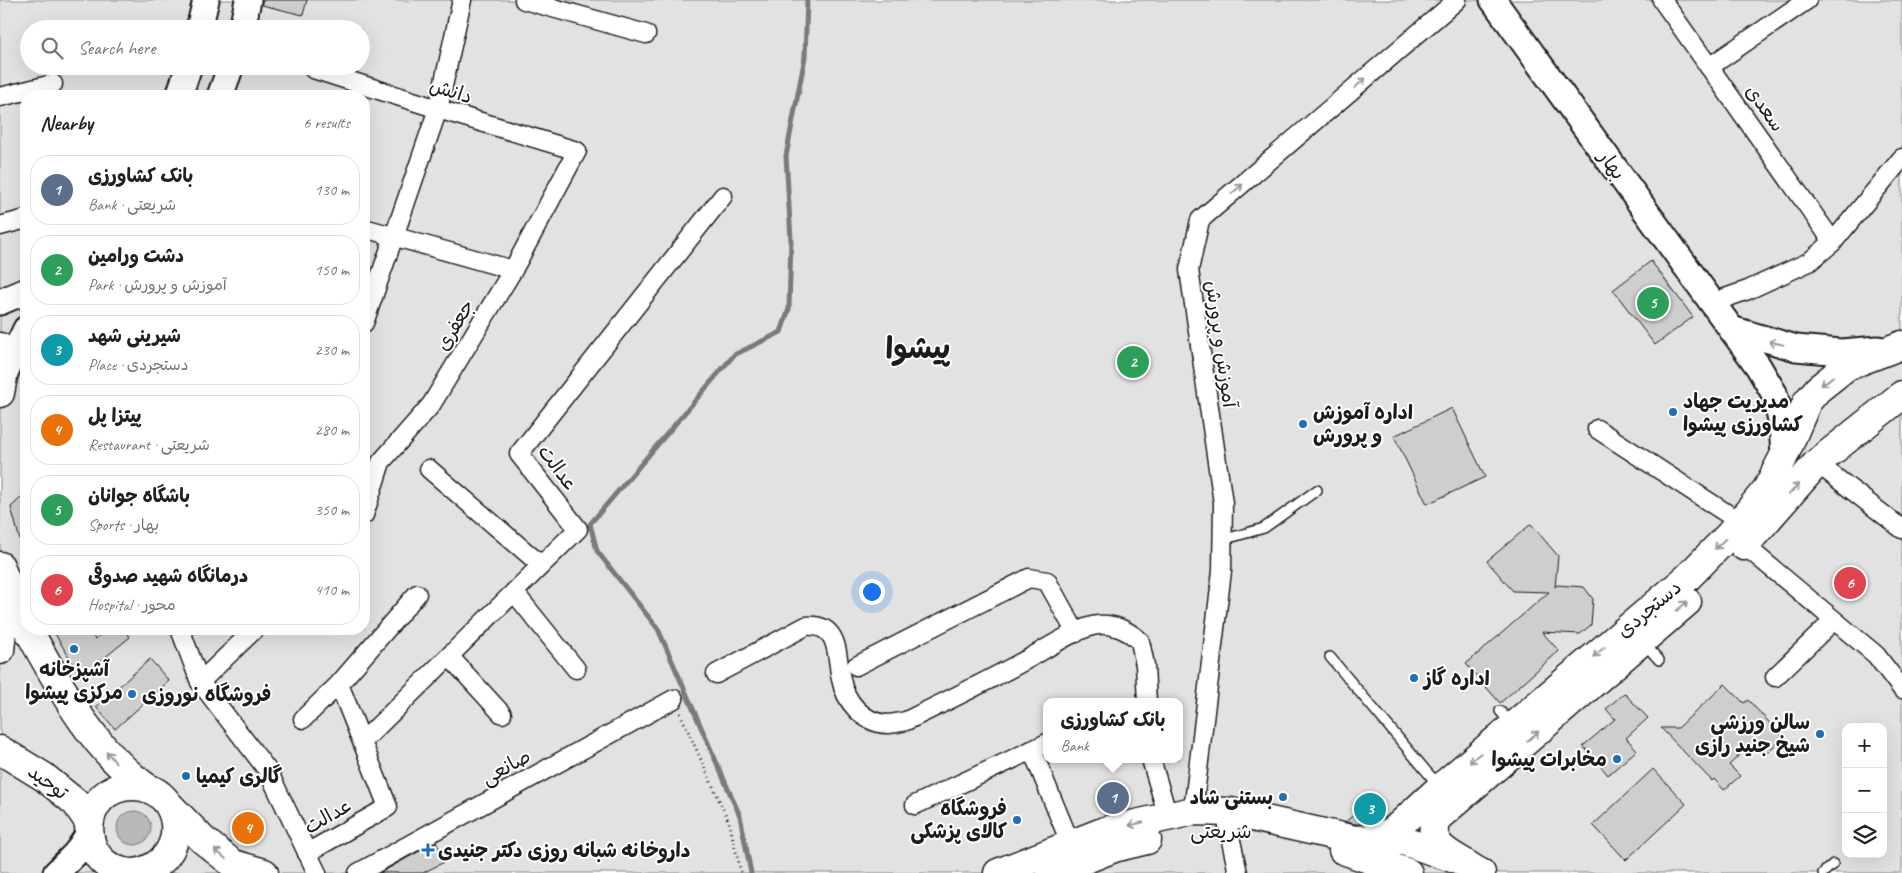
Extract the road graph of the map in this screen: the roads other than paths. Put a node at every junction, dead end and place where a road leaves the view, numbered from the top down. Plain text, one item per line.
1 (206, 0) edge
2 (248, 0) edge
3 (462, 0) edge
4 (524, 0) edge
5 (1457, 0) edge
6 (1493, 0) edge
7 (1662, 0) edge
8 (1807, 0) edge
9 (201, 20) edge
10 (244, 20) edge
11 (646, 34) dead end
12 (1709, 67) junction
13 (186, 75) edge
14 (228, 75) edge
15 (334, 75) edge
16 (53, 84) dead end
17 (29, 90) edge
18 (182, 90) edge
19 (222, 90) edge
20 (20, 92) edge
21 (0, 97) edge
22 (438, 109) junction
23 (577, 151) joint
24 (1902, 158) edge
25 (723, 196) dead end
26 (20, 221) edge
27 (0, 226) edge
28 (370, 230) edge
29 (395, 236) junction
30 (1833, 242) junction
31 (513, 270) junction
32 (20, 294) edge
33 (0, 302) edge
34 (1711, 303) junction
35 (370, 306) edge
36 (1731, 329) junction
37 (20, 343) edge
38 (1898, 346) edge
39 (0, 347) edge
40 (2, 385) edge
41 (1902, 395) edge
42 (1597, 430) dead end
43 (1784, 456) junction
44 (1817, 464) junction
45 (429, 469) dead end
46 (1317, 490) dead end
47 (370, 496) edge
48 (1902, 530) edge
49 (1742, 534) junction
50 (1222, 540) junction
51 (541, 565) junction
52 (0, 566) edge
53 (514, 592) junction
54 (417, 594) dead end
55 (0, 613) edge
56 (20, 614) edge
57 (1834, 620) junction
58 (1076, 632) junction
59 (31, 635) edge
60 (182, 635) edge
61 (249, 635) edge
62 (1640, 640) junction
63 (0, 650) edge
64 (449, 656) junction
65 (1330, 657) dead end
66 (856, 666) dead end
67 (576, 669) dead end
68 (716, 674) dead end
69 (1775, 677) dead end
70 (200, 682) junction
71 (339, 684) junction
72 (1902, 690) edge
73 (1147, 698) edge
74 (674, 699) road end
75 (502, 714) dead end
76 (303, 718) dead end
77 (363, 741) junction
78 (1039, 746) edge
79 (0, 750) edge
80 (1043, 758) edge
81 (1044, 763) edge
82 (1152, 763) edge
83 (147, 788) junction
84 (1448, 795) junction
85 (915, 805) dead end
86 (170, 806) junction
87 (1181, 814) junction
88 (1412, 814) junction
89 (1228, 827) junction
90 (89, 828) junction
91 (1355, 840) junction
92 (1071, 845) junction
93 (307, 853) junction
94 (1397, 853) edge
95 (1833, 864) dead end
96 (1470, 869) edge
97 (131, 871) edge
98 (56, 873) edge
99 (182, 873) edge
100 (264, 873) edge
101 (317, 873) edge
102 (358, 873) edge
103 (998, 873) edge
104 (1052, 873) edge
105 (1238, 873) edge
106 (1823, 873) edge

1 - 9 main road
2 - 10 main road
3 - 22 street
4 - 11 street
50 -> 5 street, آموزش و پرورش
6 - 34 main road, بهار
7 - 12 street, سعدی
8 - 12 street
12 - 30 street, سعدی
13 - 18 main road
14 - 19 main road
15 - 22 street, دانش
16 - 17 street
20 - 21 street
22 - 23 street, دانش
22 - 29 street
23 - 31 street, جعفری
24 - 30 street
25 - 51 street, عدالت
26 - 27 street
28 - 29 street
29 - 31 street
29 - 35 street
30 - 34 street
31 - 47 street, جعفری
32 - 33 main road
34 - 36 main road, بهار
38 -> 36 main road
36 - 43 main road, بهار
37 - 40 main road
38 -> 43 main road, دستجردی
39 - 40 main road
41 - 44 main road, دستجردی
42 - 49 street
43 - 49 main road, دستجردی
44 - 48 street
49 -> 44 main road, دستجردی
45 - 51 street
46 - 50 lane
49 - 57 street
49 - 62 main road, دستجردی
50 - 87 street, آموزش و پرورش
51 - 53 street, عدالت
52 - 56 main road
53 - 64 street, عدالت
53 - 67 street
54 - 71 street
55 - 63 main road
57 - 69 street
57 - 72 street
58 - 66 street
58 - 68 street
58 - 73 street
83 -> 59 main road
60 - 70 street
61 - 70 street
84 -> 62 main road, دستجردی
62 -> 84 main road, دستجردی
64 - 75 street
64 - 77 street, عدالت
65 - 84 lane
70 - 93 street
71 - 76 street
71 - 77 street, عدالت
74 - 102 street, صانعی
77 - 93 street, عدالت
78 - 80 street
78 - 85 street
79 - 90 main road, توحید
81 - 92 street
82 - 87 street
83 - 86 main road
83 - 90 main road
84 - 88 main road, دستجردی
84 - 96 main road, دستجردی
86 - 97 main road
100 -> 86 main road
87 - 91 main road, شریعتی
87 -> 92 main road, شریعتی
88 - 91 main road, دستجردی
88 - 94 main road
89 - 94 main road, شریعتی
89 - 104 main road, شریعتی
89 - 105 street
90 - 97 main road
90 - 98 main road
91 - 94 main road, شریعتی
92 - 103 main road, شریعتی
93 - 101 street
94 - 96 main road
95 - 106 lane
97 - 99 main road

